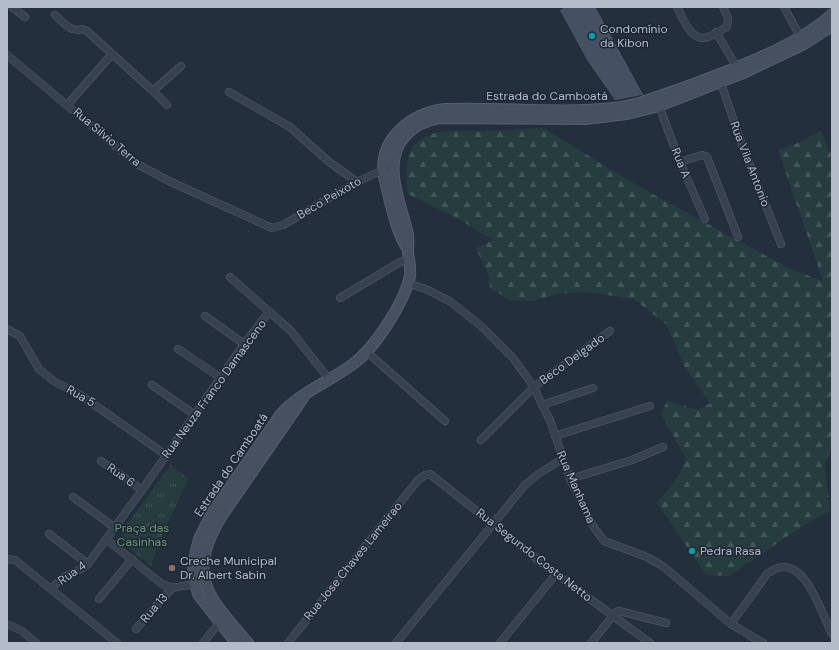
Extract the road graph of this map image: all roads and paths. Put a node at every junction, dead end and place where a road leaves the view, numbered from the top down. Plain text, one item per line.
1 (12, 7) edge
2 (677, 7) edge
3 (723, 7) edge
4 (784, 7) edge
5 (832, 14) edge
6 (54, 15) dead end
7 (24, 17) dead end
8 (832, 26) edge
9 (716, 32) junction
10 (802, 40) junction
11 (112, 54) junction
12 (7, 55) edge
13 (181, 66) dead end
14 (739, 71) junction
15 (721, 83) junction
16 (153, 91) junction
17 (230, 92) dead end
18 (68, 104) junction
19 (167, 105) dead end
20 (659, 106) junction
21 (524, 113) junction
22 (680, 162) junction
23 (384, 169) junction
24 (357, 182) junction
25 (705, 219) dead end
26 (283, 225) joint
27 (738, 237) dead end
28 (781, 244) dead end
29 (409, 254) junction
30 (230, 277) dead end
31 (408, 283) junction
32 (340, 298) dead end
33 (269, 312) junction
34 (205, 316) dead end
35 (7, 329) edge
36 (610, 331) dead end
37 (244, 344) junction
38 (178, 349) dead end
39 (367, 352) junction
40 (221, 378) junction
41 (329, 379) junction
42 (152, 385) dead end
43 (534, 387) junction
44 (593, 388) dead end
45 (542, 405) junction
46 (650, 406) dead end
47 (195, 415) junction
48 (445, 421) dead end
49 (555, 436) junction
50 (481, 440) dead end
51 (663, 447) dead end
52 (166, 455) junction
53 (562, 459) junction
54 (101, 461) dead end
55 (570, 479) junction
56 (418, 480) joint
57 (142, 490) junction
58 (73, 497) dead end
59 (229, 497) junction
60 (495, 524) junction
61 (114, 527) junction
62 (49, 534) dead end
63 (106, 539) junction
64 (7, 559) edge
65 (132, 559) junction
66 (88, 564) junction
67 (556, 574) junction
68 (194, 584) junction
69 (52, 588) junction
70 (172, 588) junction
71 (99, 599) dead end
72 (613, 616) junction
73 (219, 623) junction
74 (666, 623) dead end
75 (7, 624) edge
76 (731, 624) junction
77 (136, 629) dead end
78 (832, 634) edge
79 (36, 643) edge
80 (117, 643) edge
81 (203, 643) edge
82 (236, 643) edge
83 (248, 643) edge
84 (288, 643) edge
85 (396, 643) edge
86 (500, 643) edge
87 (591, 643) edge
88 (650, 643) edge
89 (763, 643) edge

1 - 7 street
2 - 9 street
3 - 9 street
4 - 10 street
5 - 10 main road, Estrada do Camboatá
6 - 11 street
8 - 10 main road, Estrada do Camboatá
9 - 14 street
10 - 14 main road, Estrada do Camboatá
11 - 16 street
11 - 18 street
12 - 18 street, Rua Silvio Terra
13 - 16 street
14 - 15 main road, Estrada do Camboatá
14 - 21 main road, Estrada do Camboatá
15 - 20 main road, Estrada do Camboatá
15 - 28 street, Rua Vila Antonio
16 - 19 street
17 - 24 street
18 - 26 street, Rua Silvio Terra
20 - 21 main road, Estrada do Camboatá
20 - 22 street, Rua A
21 - 23 main road, Estrada do Camboatá
22 - 25 street, Rua A
22 - 27 street
23 - 24 street, Beco Peixoto
23 - 29 main road, Estrada do Camboatá
24 - 26 street, Beco Peixoto
29 - 31 main road, Estrada do Camboatá
29 - 32 street
30 - 33 street
31 - 39 main road, Estrada do Camboatá
31 - 43 street, Rua Manhama
33 - 37 street, Rua Neuza Franco Damasceno
33 - 41 street, Rua Neuza Franco Damasceno
34 - 37 street
35 - 52 street, Rua 5
36 - 43 street, Beco Delgado
37 - 40 street, Rua Neuza Franco Damasceno
38 - 40 street
39 - 41 main road, Estrada do Camboatá
39 - 48 street
40 - 47 street, Rua Neuza Franco Damasceno
41 - 59 main road, Estrada do Camboatá
42 - 47 street
43 - 45 street, Rua Manhama
43 - 50 street, Beco Delgado
44 - 45 street
45 - 49 street, Rua Manhama
46 - 49 street
47 - 52 street, Rua Neuza Franco Damasceno
49 - 53 street, Rua Manhama
51 - 55 street
52 - 57 street, Rua Neuza Franco Damasceno
53 - 55 street, Rua Manhama
53 - 60 street
54 - 57 street, Rua 6
55 - 76 street, Rua Manhama
56 - 60 street, Rua Segundo Costa Netto
56 - 84 street, Rua Jose Chaves Lameirao
57 - 61 street, Rua Neuza Franco Damasceno
58 - 61 street
59 - 68 main road, Estrada do Camboatá
59 - 83 main road, Estrada do Camboatá
60 - 67 street, Rua Segundo Costa Netto
60 - 85 street
61 - 63 street, Rua Neuza Franco Damasceno
62 - 66 street
63 - 65 street
63 - 66 street, Rua 4
64 - 69 street
65 - 70 street
65 - 71 street
66 - 69 street, Rua 4
67 - 72 street, Rua Segundo Costa Netto
67 - 86 street
68 - 70 street
68 - 73 main road, Estrada do Camboatá
69 - 80 street
70 - 77 street, Rua 13
72 - 74 street
72 - 87 street
72 - 88 street, Rua Segundo Costa Netto
73 - 81 street
73 - 82 main road, Estrada do Camboatá
75 - 79 street
76 - 78 street
76 - 89 street, Rua Manhama

